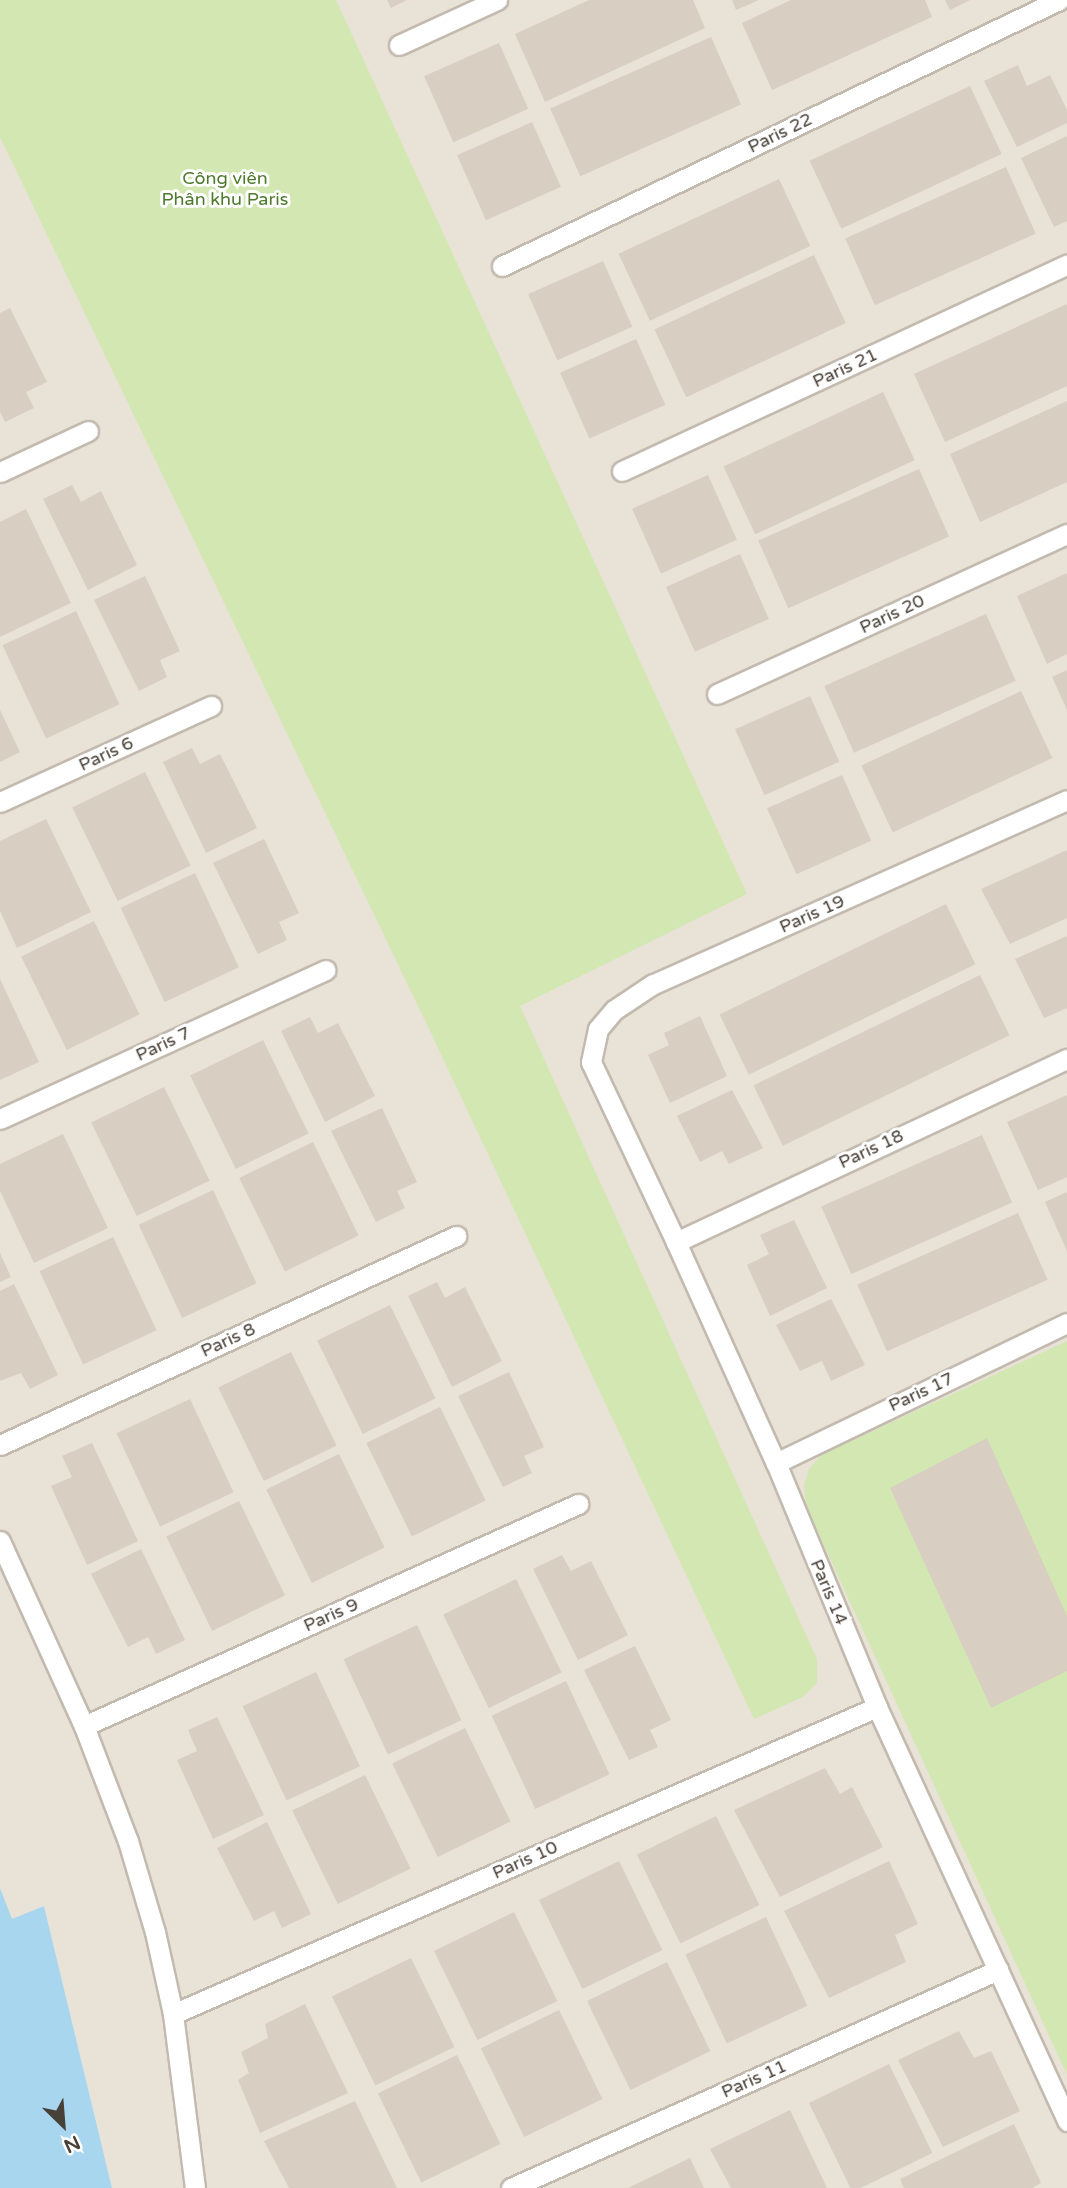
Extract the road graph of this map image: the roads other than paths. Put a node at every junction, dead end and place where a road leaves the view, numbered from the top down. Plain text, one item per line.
1 (497, 0) edge
2 (1059, 0) edge
3 (399, 45) dead end
4 (1067, 264) edge
5 (502, 266) dead end
6 (88, 431) dead end
7 (622, 471) dead end
8 (0, 472) edge
9 (1067, 534) edge
10 (717, 694) dead end
11 (211, 706) dead end
12 (1067, 800) edge
13 (0, 802) edge
14 (326, 970) dead end
15 (1067, 1059) edge
16 (591, 1062) joint
17 (0, 1119) edge
18 (456, 1236) dead end
19 (676, 1242) junction
20 (1067, 1322) edge
21 (0, 1445) edge
22 (776, 1463) junction
23 (578, 1504) dead end
24 (0, 1541) edge
25 (877, 1707) junction
26 (84, 1726) junction
27 (998, 1970) junction
28 (173, 2014) junction
29 (1067, 2121) edge
30 (195, 2188) edge
31 (511, 2188) edge

1 - 3 lane
2 - 5 lane, Paris 22
4 - 7 lane, Paris 21
6 - 8 lane
9 - 10 lane, Paris 20
11 - 13 lane, Paris 6
12 - 16 lane, Paris 19
14 - 17 lane, Paris 7
15 - 19 lane, Paris 18
16 - 19 lane, Paris 14
18 - 21 lane, Paris 8
19 - 22 lane, Paris 14
20 - 22 lane, Paris 17
22 - 25 lane, Paris 14
23 - 26 lane, Paris 9
24 - 26 lane
25 - 27 lane, Paris 14
25 - 28 lane, Paris 10
26 - 28 lane
27 - 29 lane, Paris 14
27 - 31 lane, Paris 11
28 - 30 lane

